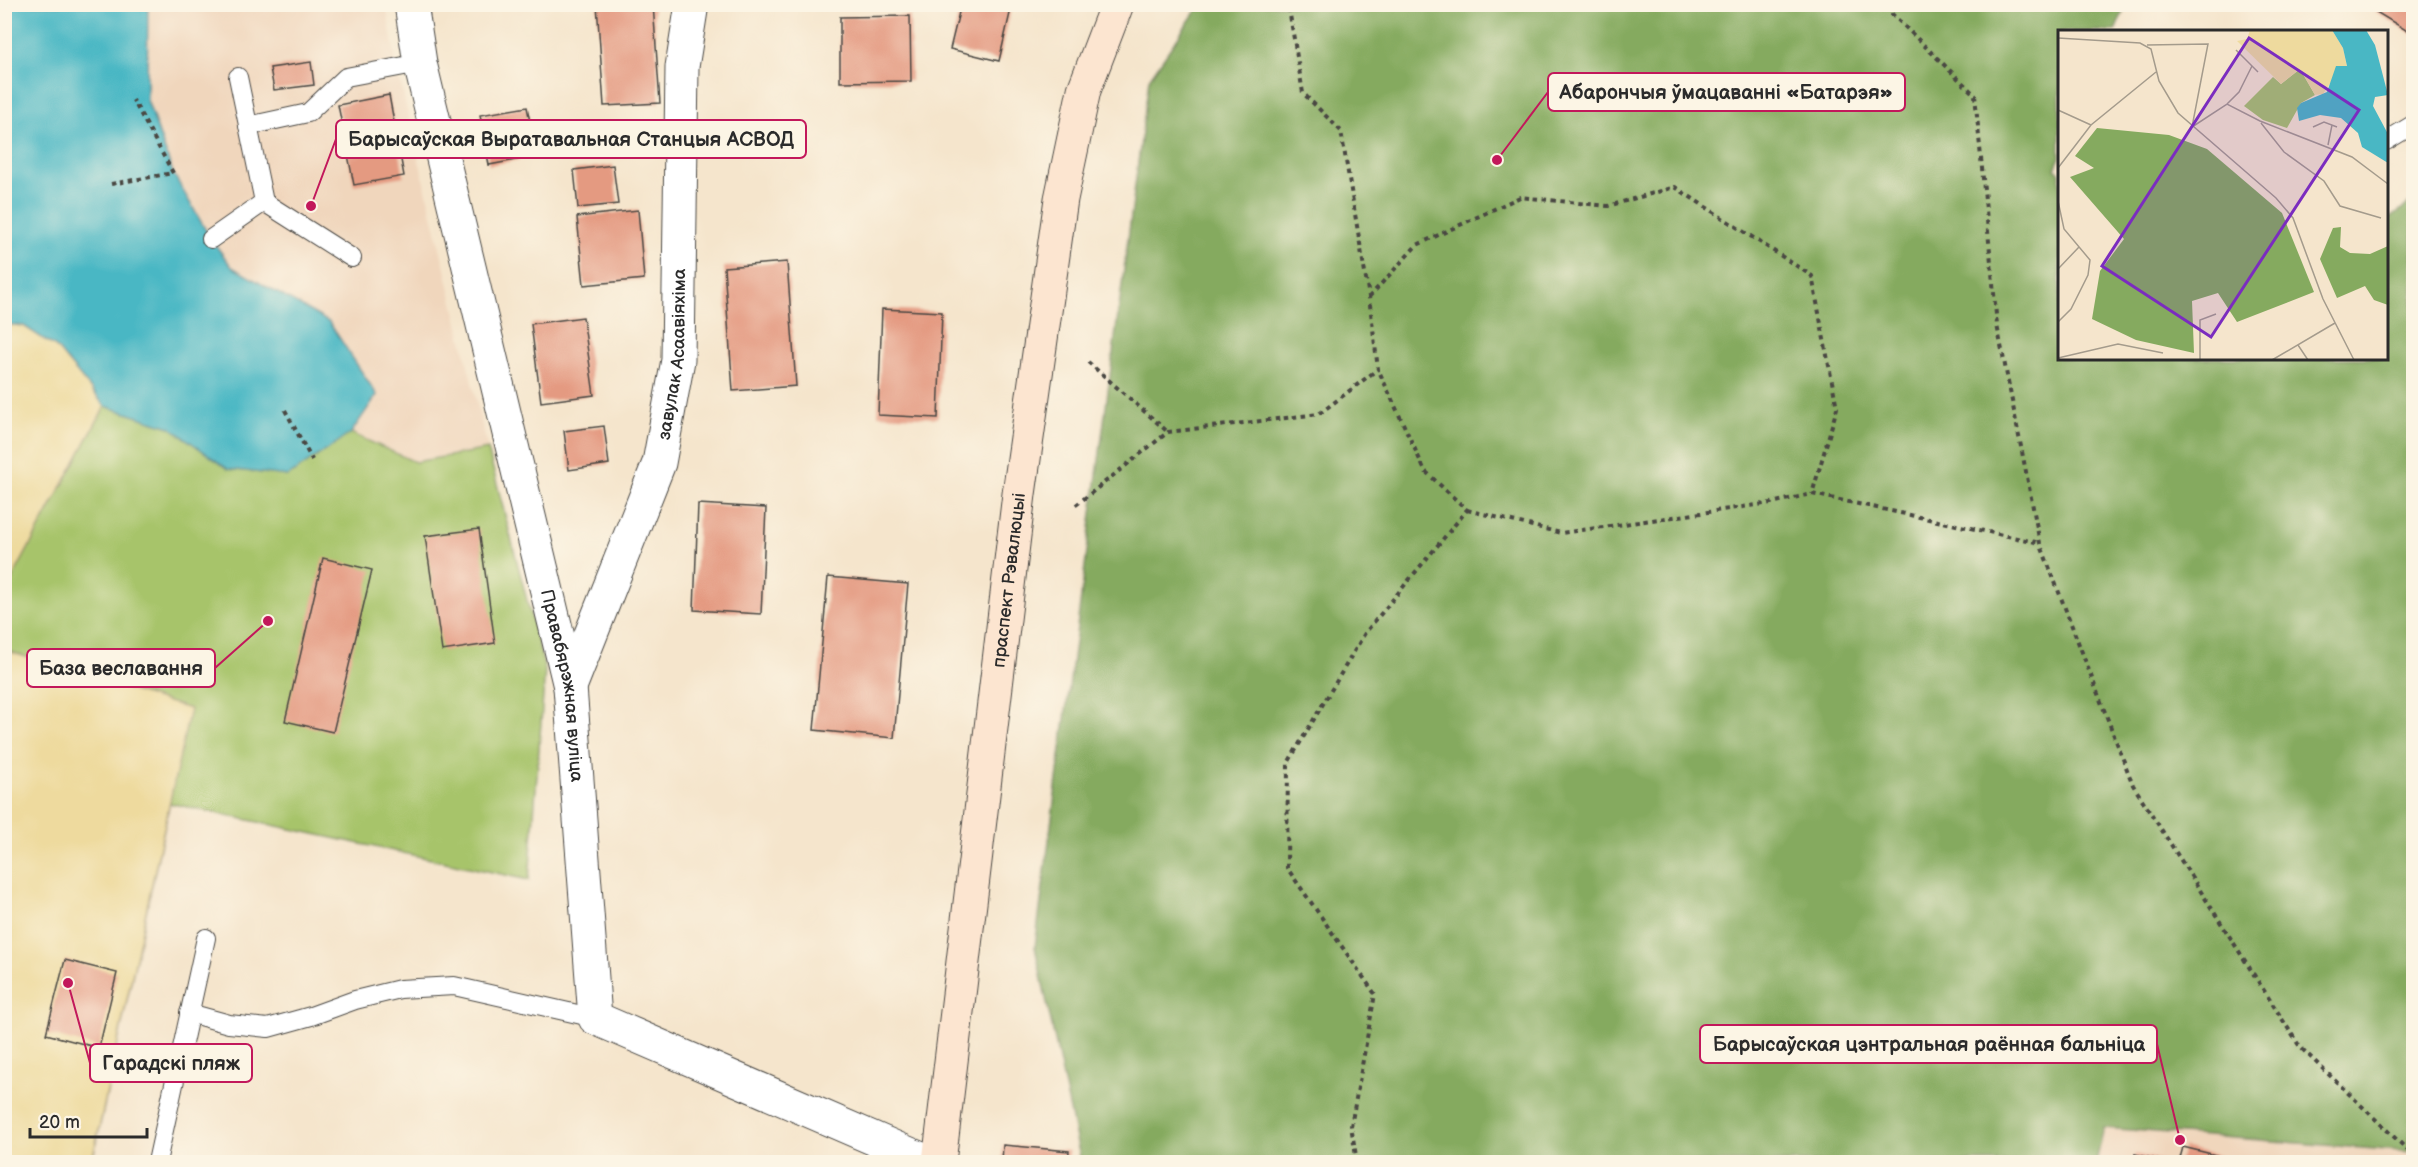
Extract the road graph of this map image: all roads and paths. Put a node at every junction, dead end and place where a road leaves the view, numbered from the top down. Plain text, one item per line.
1 (411, 4) edge
2 (692, 4) edge
3 (1117, 4) edge
4 (1292, 4) edge
5 (1891, 4) edge
6 (420, 63) junction
7 (238, 78) dead end
8 (133, 100) dead end
9 (2414, 124) edge
10 (248, 126) junction
11 (2388, 140) edge
12 (111, 184) dead end
13 (264, 202) junction
14 (211, 239) dead end
15 (352, 258) dead end
16 (1369, 297) junction
17 (1088, 362) dead end
18 (1378, 369) junction
19 (285, 410) dead end
20 (1168, 432) junction
21 (312, 460) dead end
22 (1812, 494) junction
23 (1077, 505) dead end
24 (1467, 510) junction
25 (2040, 543) junction
26 (570, 687) junction
27 (206, 938) dead end
28 (189, 1013) junction
29 (595, 1018) junction
30 (2414, 1156) edge
31 (157, 1162) edge
32 (928, 1162) edge
33 (939, 1162) edge
34 (1357, 1162) edge

1 - 6 street, Правабярэжная вуліца
2 - 26 street, завулак Асаавіяхіма
3 - 33 main road, праспект Рэвалюцыі
4 - 16 path
5 - 25 path
6 - 10 lane
6 - 26 street, Правабярэжная вуліца
7 - 10 lane
8 - 12 path
9 - 11 lane
10 - 13 lane
13 - 14 lane
13 - 15 lane
16 - 18 path
16 - 22 path
17 - 20 path
18 - 20 path
18 - 24 path
19 - 21 path
20 - 23 path
22 - 24 path
22 - 25 path
24 - 34 path
25 - 30 path
26 - 29 street, Правабярэжная вуліца
27 - 28 lane
28 - 29 lane
28 - 31 lane
29 - 32 street

